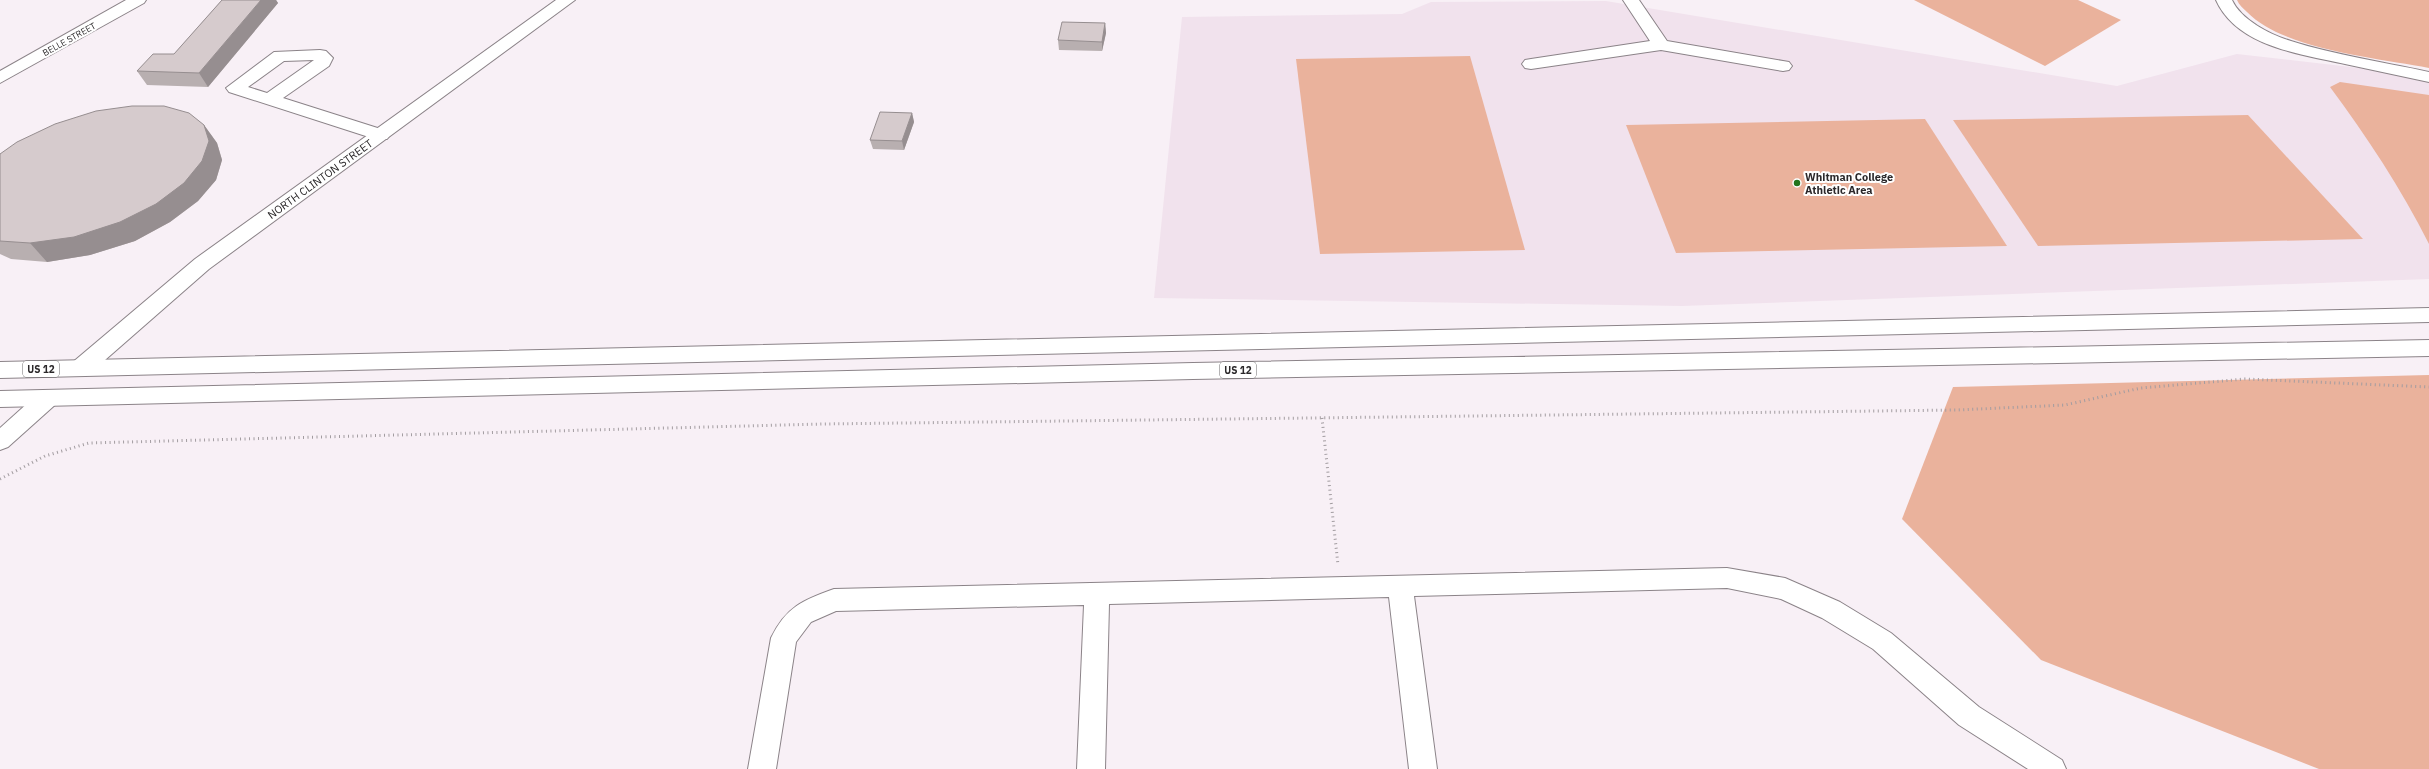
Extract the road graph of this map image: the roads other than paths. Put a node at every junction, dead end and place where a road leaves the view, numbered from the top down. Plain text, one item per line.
1 (138, 0) edge
2 (567, 0) edge
3 (1631, 0) edge
4 (2224, 0) edge
5 (1661, 45) junction
6 (1531, 64) dead end
7 (1783, 66) dead end
8 (2429, 77) edge
9 (0, 78) edge
10 (270, 99) dead end
11 (381, 135) junction
12 (2429, 315) edge
13 (2429, 348) edge
14 (603, 357) junction
15 (81, 368) junction
16 (0, 370) edge
17 (0, 385) edge
18 (48, 398) junction
19 (0, 400) edge
20 (0, 441) edge
21 (1400, 586) junction
22 (1096, 594) junction
23 (762, 769) edge
24 (1092, 769) edge
25 (1423, 769) edge
26 (2052, 769) edge

1 - 9 main road, BELLE STREET
2 - 11 main road, NORTH CLINTON STREET
3 - 5 main road
4 - 8 main road
5 - 6 main road
5 - 7 main road
10 - 11 main road
11 - 15 main road, NORTH CLINTON STREET
12 - 14 main road, US 12
13 - 18 main road, US 12
14 - 15 main road, US 12
14 - 18 main road
15 - 16 main road, US 12
15 - 17 main road
18 - 19 main road, US 12
18 - 20 main road
21 - 22 main road
21 - 25 main road
21 - 26 main road
22 - 23 main road
22 - 24 main road

